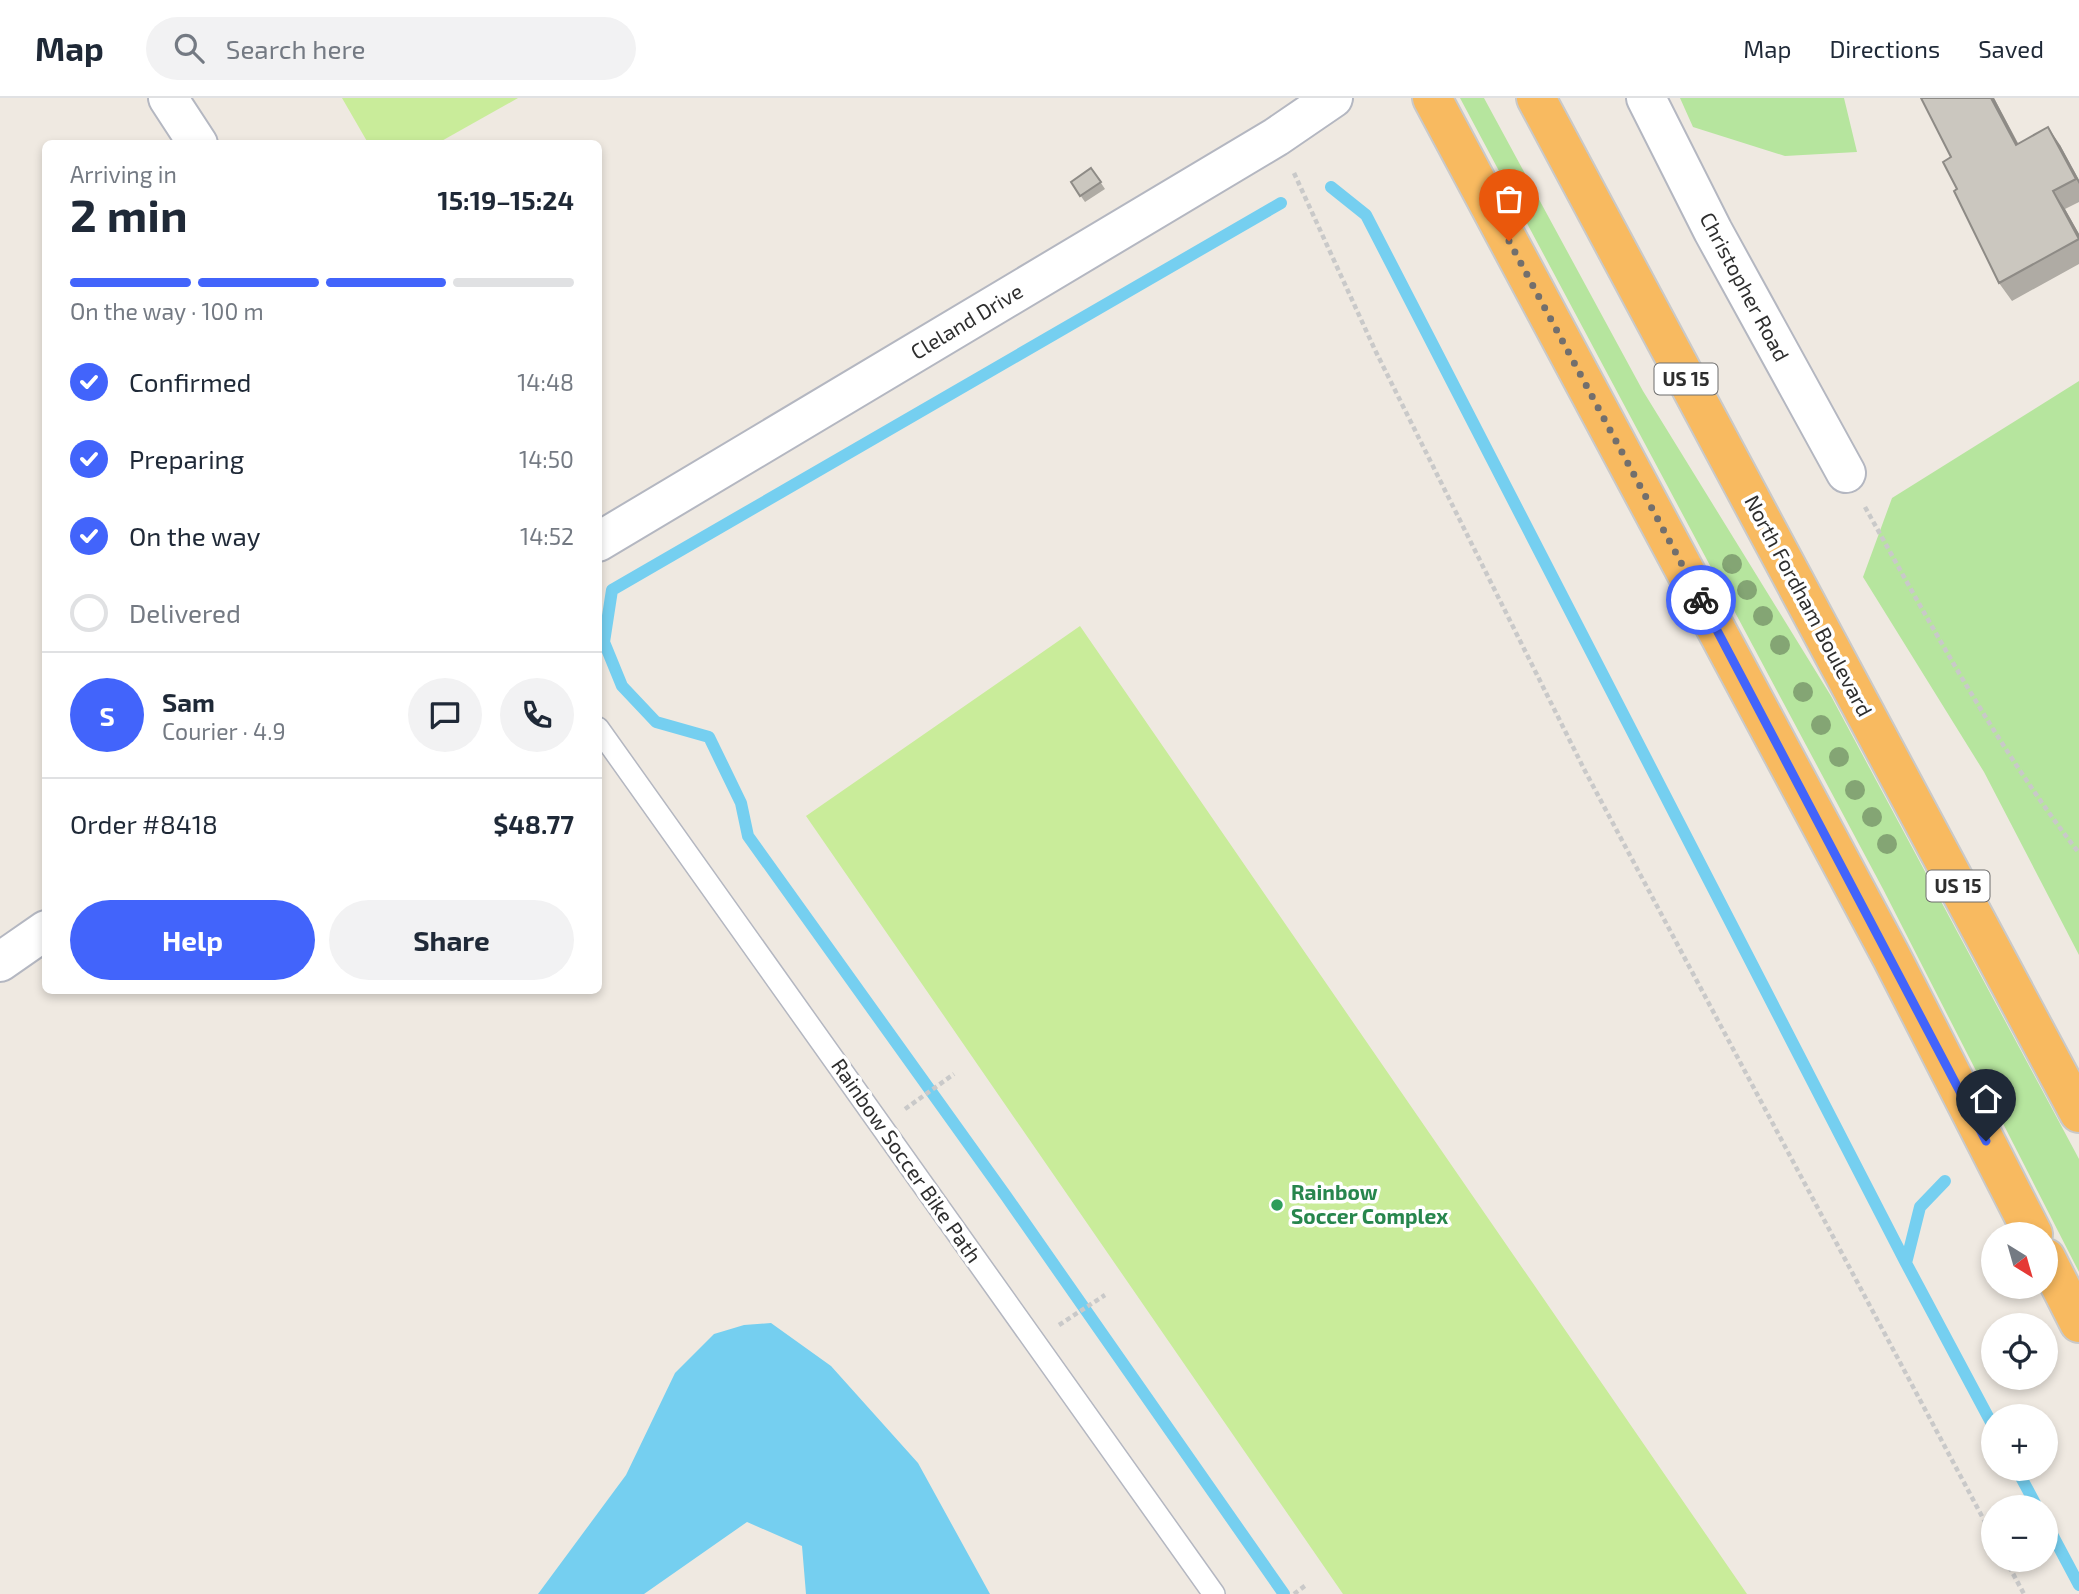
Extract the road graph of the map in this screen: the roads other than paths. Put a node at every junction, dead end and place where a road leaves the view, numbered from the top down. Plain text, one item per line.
1 (168, 98) edge
2 (1432, 98) edge
3 (1536, 98) edge
4 (1646, 98) edge
5 (1313, 103) edge
6 (195, 140) edge
7 (1846, 473) road end
8 (602, 540) edge
9 (602, 733) edge
10 (42, 933) edge
11 (0, 962) edge
12 (2079, 1113) edge
13 (2027, 1222) edge
14 (2058, 1281) edge
15 (2079, 1322) edge
16 (1214, 1594) edge

1 - 6 street
2 - 13 highway
3 - 12 highway, North Fordham Boulevard / US 15
4 - 7 street, Christopher Road
5 - 8 street, Cleland Drive
9 - 16 lane, Rainbow Soccer Bike Path
10 - 11 street
14 - 15 highway

